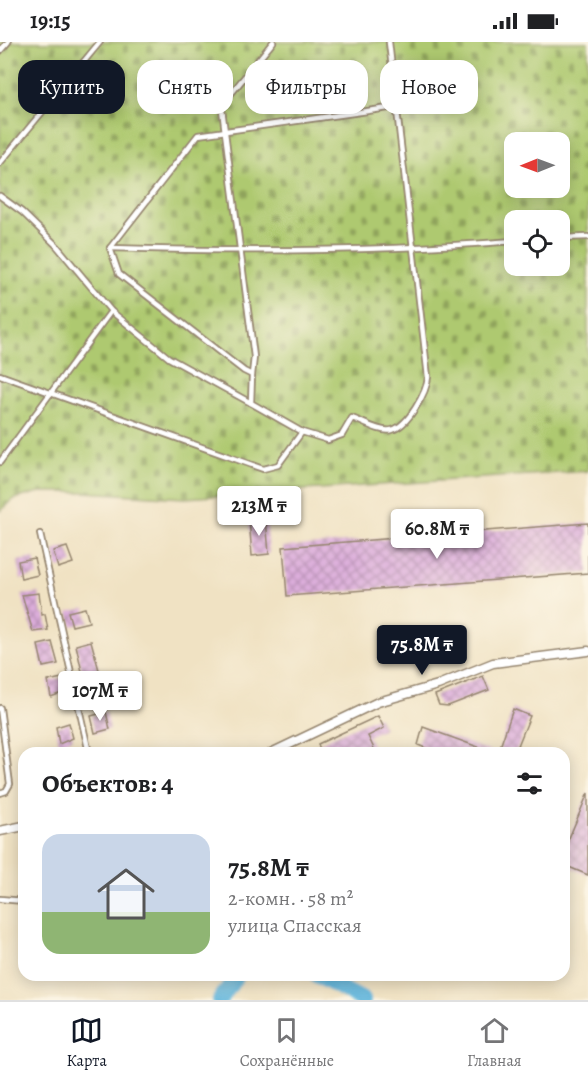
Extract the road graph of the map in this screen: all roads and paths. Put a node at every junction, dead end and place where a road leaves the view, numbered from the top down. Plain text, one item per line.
1 (8, 42) edge
2 (100, 42) edge
3 (273, 42) edge
4 (389, 42) edge
5 (0, 51) edge
6 (391, 60) edge
7 (380, 109) edge
8 (397, 114) edge
9 (225, 132) junction
10 (0, 163) edge
11 (0, 196) edge
12 (588, 237) edge
13 (570, 238) edge
14 (504, 242) edge
15 (110, 248) junction
16 (413, 249) junction
17 (240, 252) junction
18 (111, 311) junction
19 (0, 375) edge
20 (252, 375) junction
21 (52, 394) junction
22 (251, 404) junction
23 (302, 432) junction
24 (0, 462) edge
25 (40, 534) dead end
26 (588, 651) edge
27 (0, 708) edge
28 (88, 747) edge
29 (283, 747) edge
30 (0, 793) edge
31 (18, 827) edge
32 (0, 831) edge
33 (0, 899) edge
34 (18, 900) edge

1 - 5 lane
2 - 10 lane
3 - 9 lane
4 - 6 lane
7 - 9 lane
8 - 16 lane
9 - 15 lane
9 - 17 lane
11 - 18 lane
12 - 13 lane
14 - 16 lane
15 - 17 lane
15 - 20 lane
16 - 17 lane
16 - 23 lane
17 - 20 lane
18 - 21 lane
18 - 22 lane
19 - 21 lane
20 - 22 lane
21 - 23 lane
21 - 24 lane
22 - 23 lane
25 - 28 lane
26 - 29 street
27 - 30 lane
31 - 32 street
33 - 34 lane

